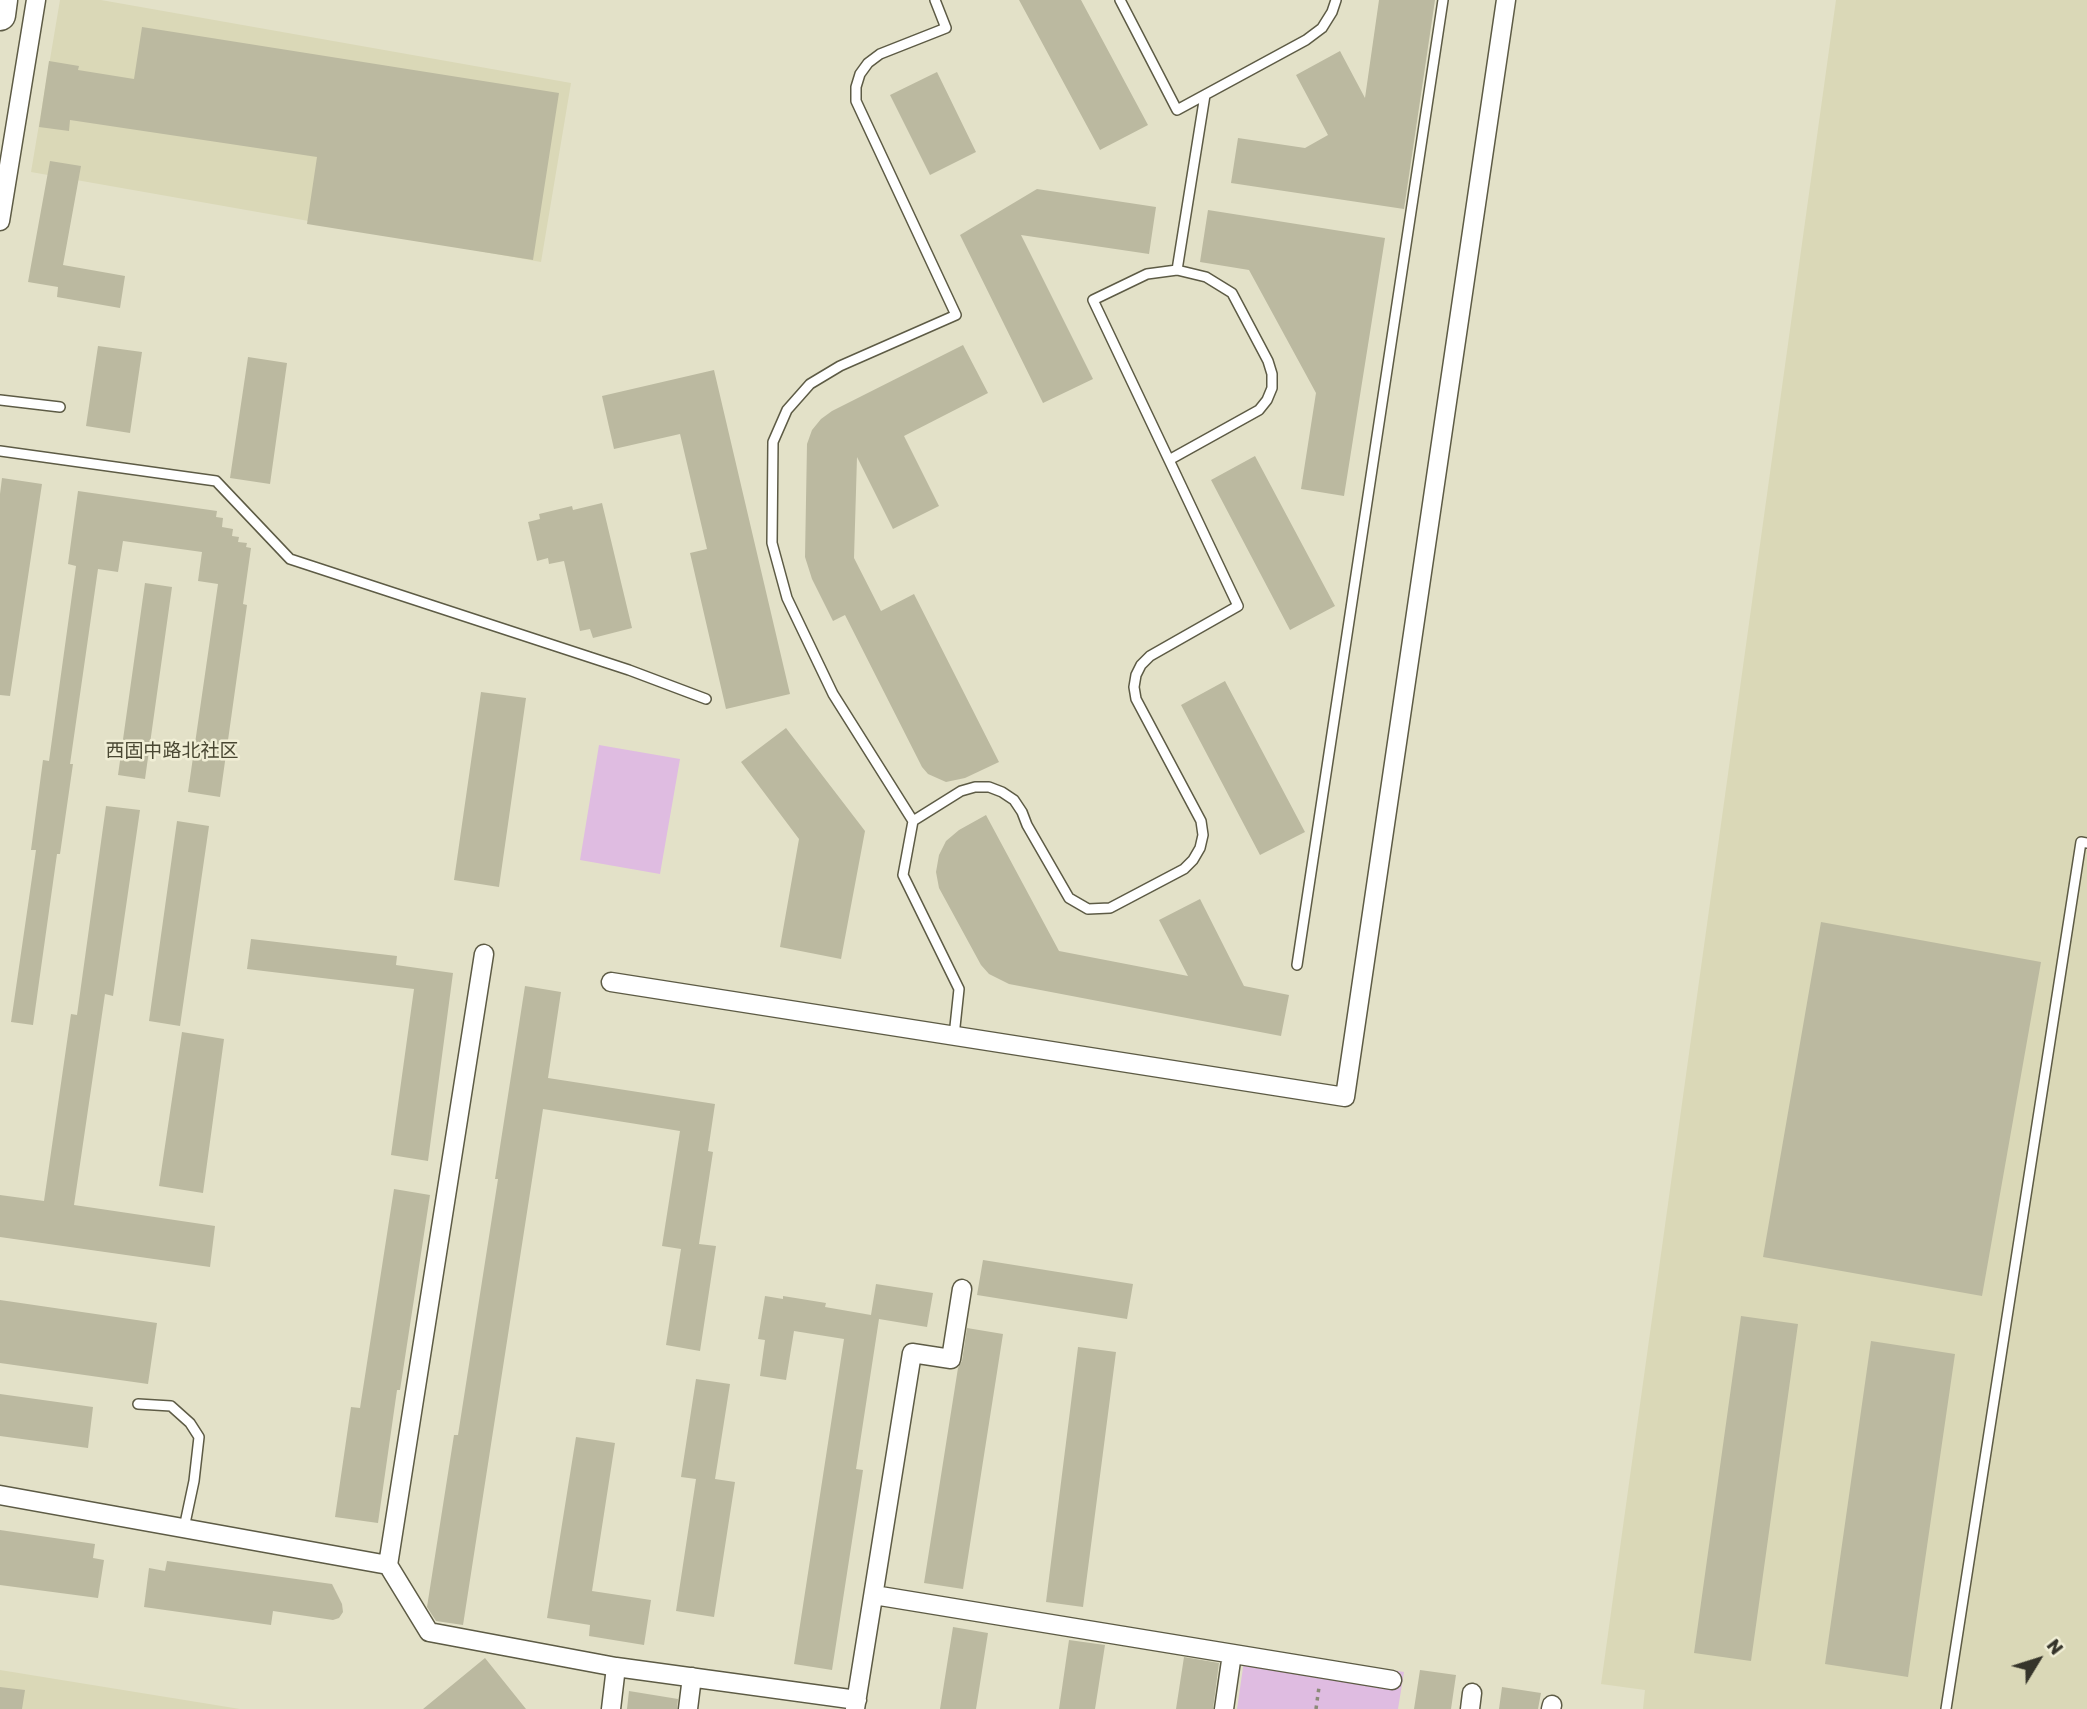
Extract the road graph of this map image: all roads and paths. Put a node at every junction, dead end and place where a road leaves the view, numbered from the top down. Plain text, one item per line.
1 (2, 0) edge
2 (36, 0) edge
3 (935, 0) edge
4 (1120, 0) edge
5 (1336, 0) edge
6 (1443, 0) edge
7 (1506, 0) edge
8 (0, 15) edge
9 (1205, 94) junction
10 (0, 221) edge
11 (1177, 270) junction
12 (0, 400) edge
13 (60, 407) dead end
14 (0, 452) edge
15 (1168, 460) junction
16 (706, 699) dead end
17 (913, 821) junction
18 (2087, 843) edge
19 (484, 954) dead end
20 (1297, 965) dead end
21 (611, 982) dead end
22 (954, 1036) junction
23 (962, 1289) dead end
24 (138, 1404) dead end
25 (0, 1495) edge
26 (184, 1528) junction
27 (388, 1565) junction
28 (874, 1595) junction
29 (1232, 1654) junction
30 (616, 1667) junction
31 (692, 1677) junction
32 (1392, 1680) dead end
33 (786, 1691) junction
34 (856, 1705) edge
35 (611, 1709) edge
36 (688, 1709) edge
37 (784, 1709) edge
38 (1224, 1709) edge
39 (1946, 1709) edge

1 - 8 main road
2 - 10 street
3 - 17 lane
4 - 9 lane
5 - 9 lane
6 - 20 lane
7 - 22 street
9 - 11 lane
11 - 15 lane
11 - 15 lane
12 - 13 lane
14 - 16 lane
15 - 17 lane
17 - 22 lane
18 - 39 lane
19 - 27 street
21 - 22 street
23 - 28 street
24 - 26 lane
25 - 26 street
26 - 27 street
27 - 30 street
28 - 29 street
28 - 34 street
29 - 32 street
29 - 38 street
30 - 31 street
30 - 35 street
31 - 33 street
31 - 36 street
33 - 34 street
33 - 37 street

